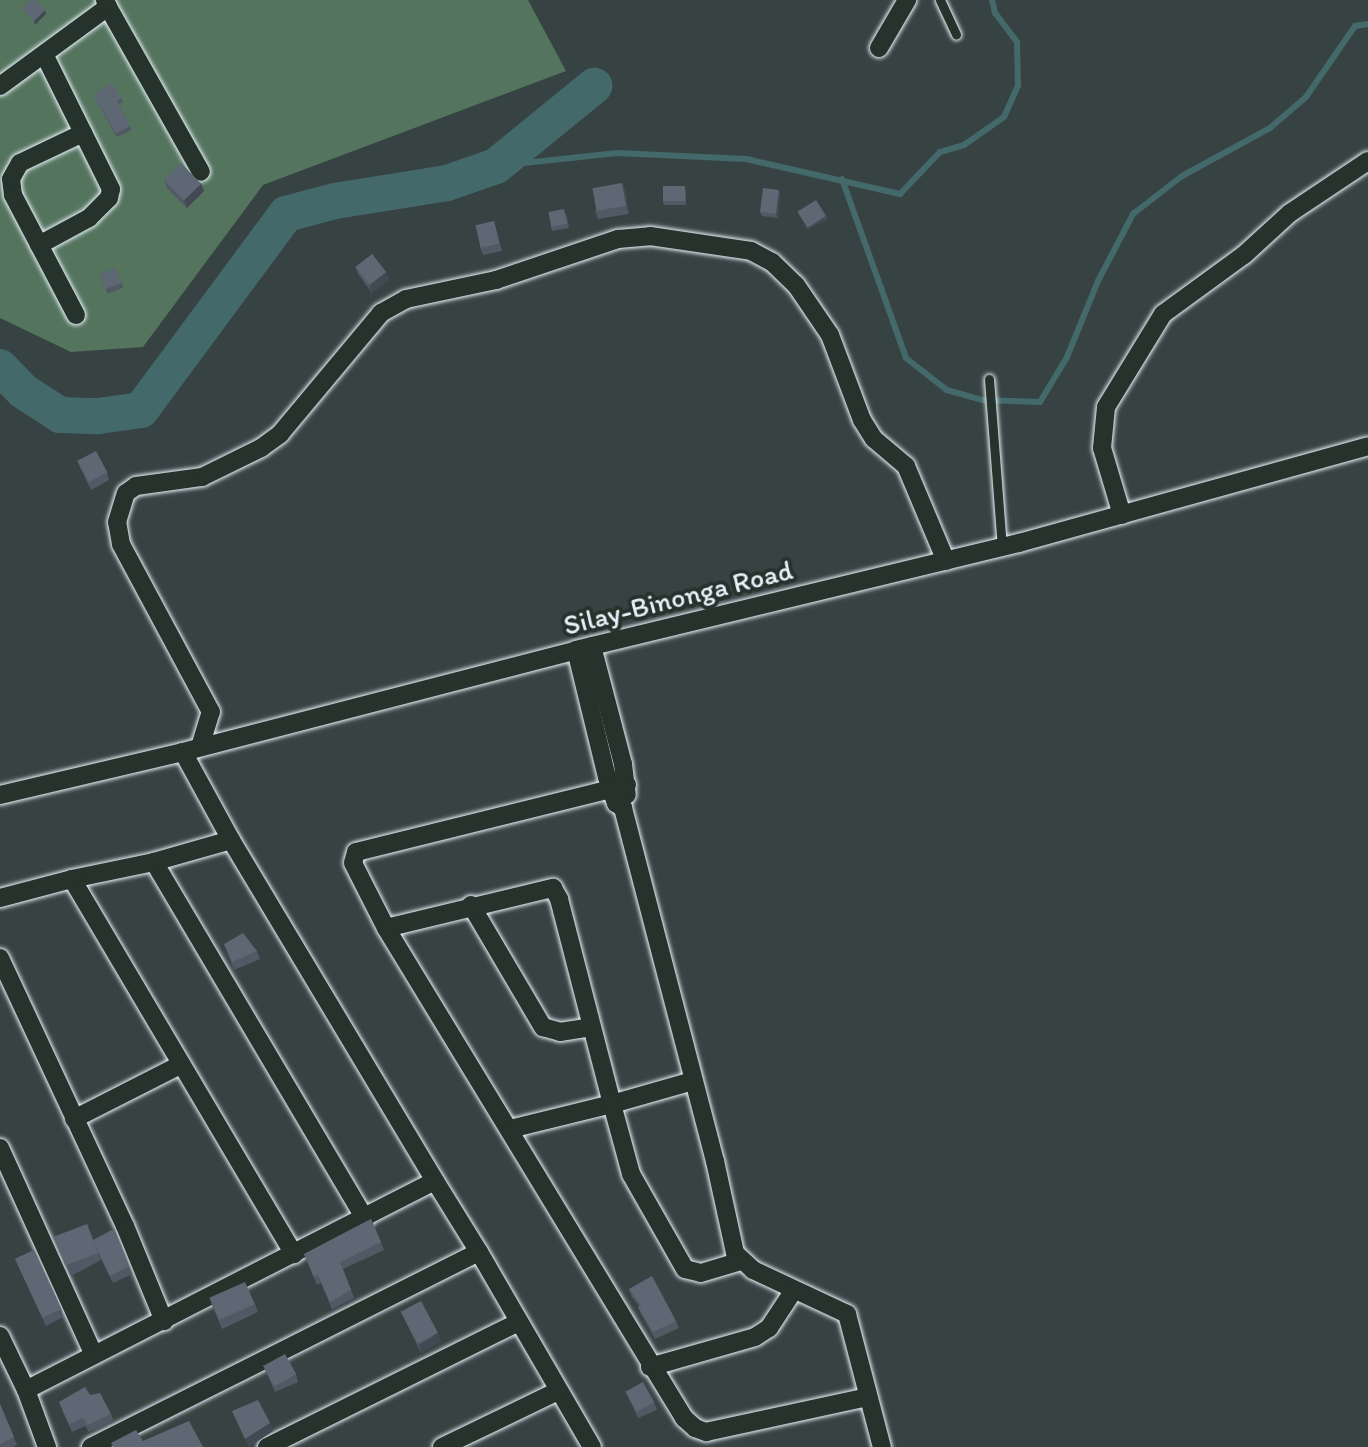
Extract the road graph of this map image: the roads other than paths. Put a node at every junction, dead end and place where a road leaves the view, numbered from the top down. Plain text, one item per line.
1 (907, 0) edge
2 (940, 0) edge
3 (106, 4) edge
4 (956, 35) dead end
5 (879, 48) dead end
6 (45, 56) junction
7 (0, 86) edge
8 (83, 133) junction
9 (1368, 161) edge
10 (201, 172) dead end
11 (39, 245) junction
12 (76, 315) dead end
13 (989, 383) dead end
14 (1368, 446) edge
15 (1122, 515) junction
16 (1002, 548) junction
17 (946, 561) junction
18 (584, 648) junction
19 (192, 750) junction
20 (619, 787) junction
21 (0, 795) edge
22 (231, 840) junction
23 (154, 862) junction
24 (72, 879) junction
25 (0, 898) edge
26 (471, 905) junction
27 (386, 928) junction
28 (0, 958) edge
29 (590, 1027) junction
30 (180, 1065) junction
31 (693, 1081) junction
32 (612, 1104) junction
33 (74, 1119) junction
34 (510, 1129) junction
35 (0, 1148) edge
36 (435, 1181) junction
37 (365, 1219) junction
38 (479, 1252) junction
39 (294, 1254) junction
40 (741, 1261) junction
41 (794, 1290) junction
42 (164, 1321) junction
43 (517, 1323) junction
44 (0, 1336) edge
45 (94, 1355) junction
46 (650, 1367) junction
47 (26, 1390) junction
48 (558, 1391) junction
49 (868, 1397) junction
50 (47, 1447) edge
51 (91, 1447) edge
52 (267, 1447) edge
53 (442, 1447) edge
54 (592, 1447) edge
55 (882, 1447) edge

1 - 5 street
2 - 4 lane
3 - 6 street
3 - 10 street
6 - 7 street
6 - 8 street
8 - 11 street
8 - 11 street
9 - 15 street
11 - 12 street
13 - 16 lane
14 - 15 street, Silay-Binonga Road
15 - 16 street, Silay-Binonga Road
16 - 17 street, Silay-Binonga Road
17 - 18 street, Silay-Binonga Road
17 - 19 street
18 - 19 street, Silay-Binonga Road
18 - 20 street
19 - 21 street, Silay-Binonga Road
19 - 22 street
20 - 27 street
20 - 31 street
22 - 23 street
22 - 36 street
23 - 24 street
23 - 37 street
24 - 25 street
24 - 30 street
26 - 27 street
26 - 29 street
26 - 29 street
27 - 34 street
28 - 33 street
29 - 32 street
30 - 33 street
30 - 39 street
31 - 32 street
31 - 40 street
32 - 34 street
32 - 40 street
33 - 42 street
34 - 46 street
35 - 45 street
36 - 37 street
36 - 38 street
37 - 39 street
38 - 43 street
38 - 51 street
39 - 42 street
40 - 41 street
41 - 46 street
41 - 49 street
42 - 45 street
43 - 48 street
43 - 52 street
44 - 47 street
45 - 47 street
46 - 49 street
47 - 50 street
48 - 53 street
48 - 54 street
49 - 55 street

